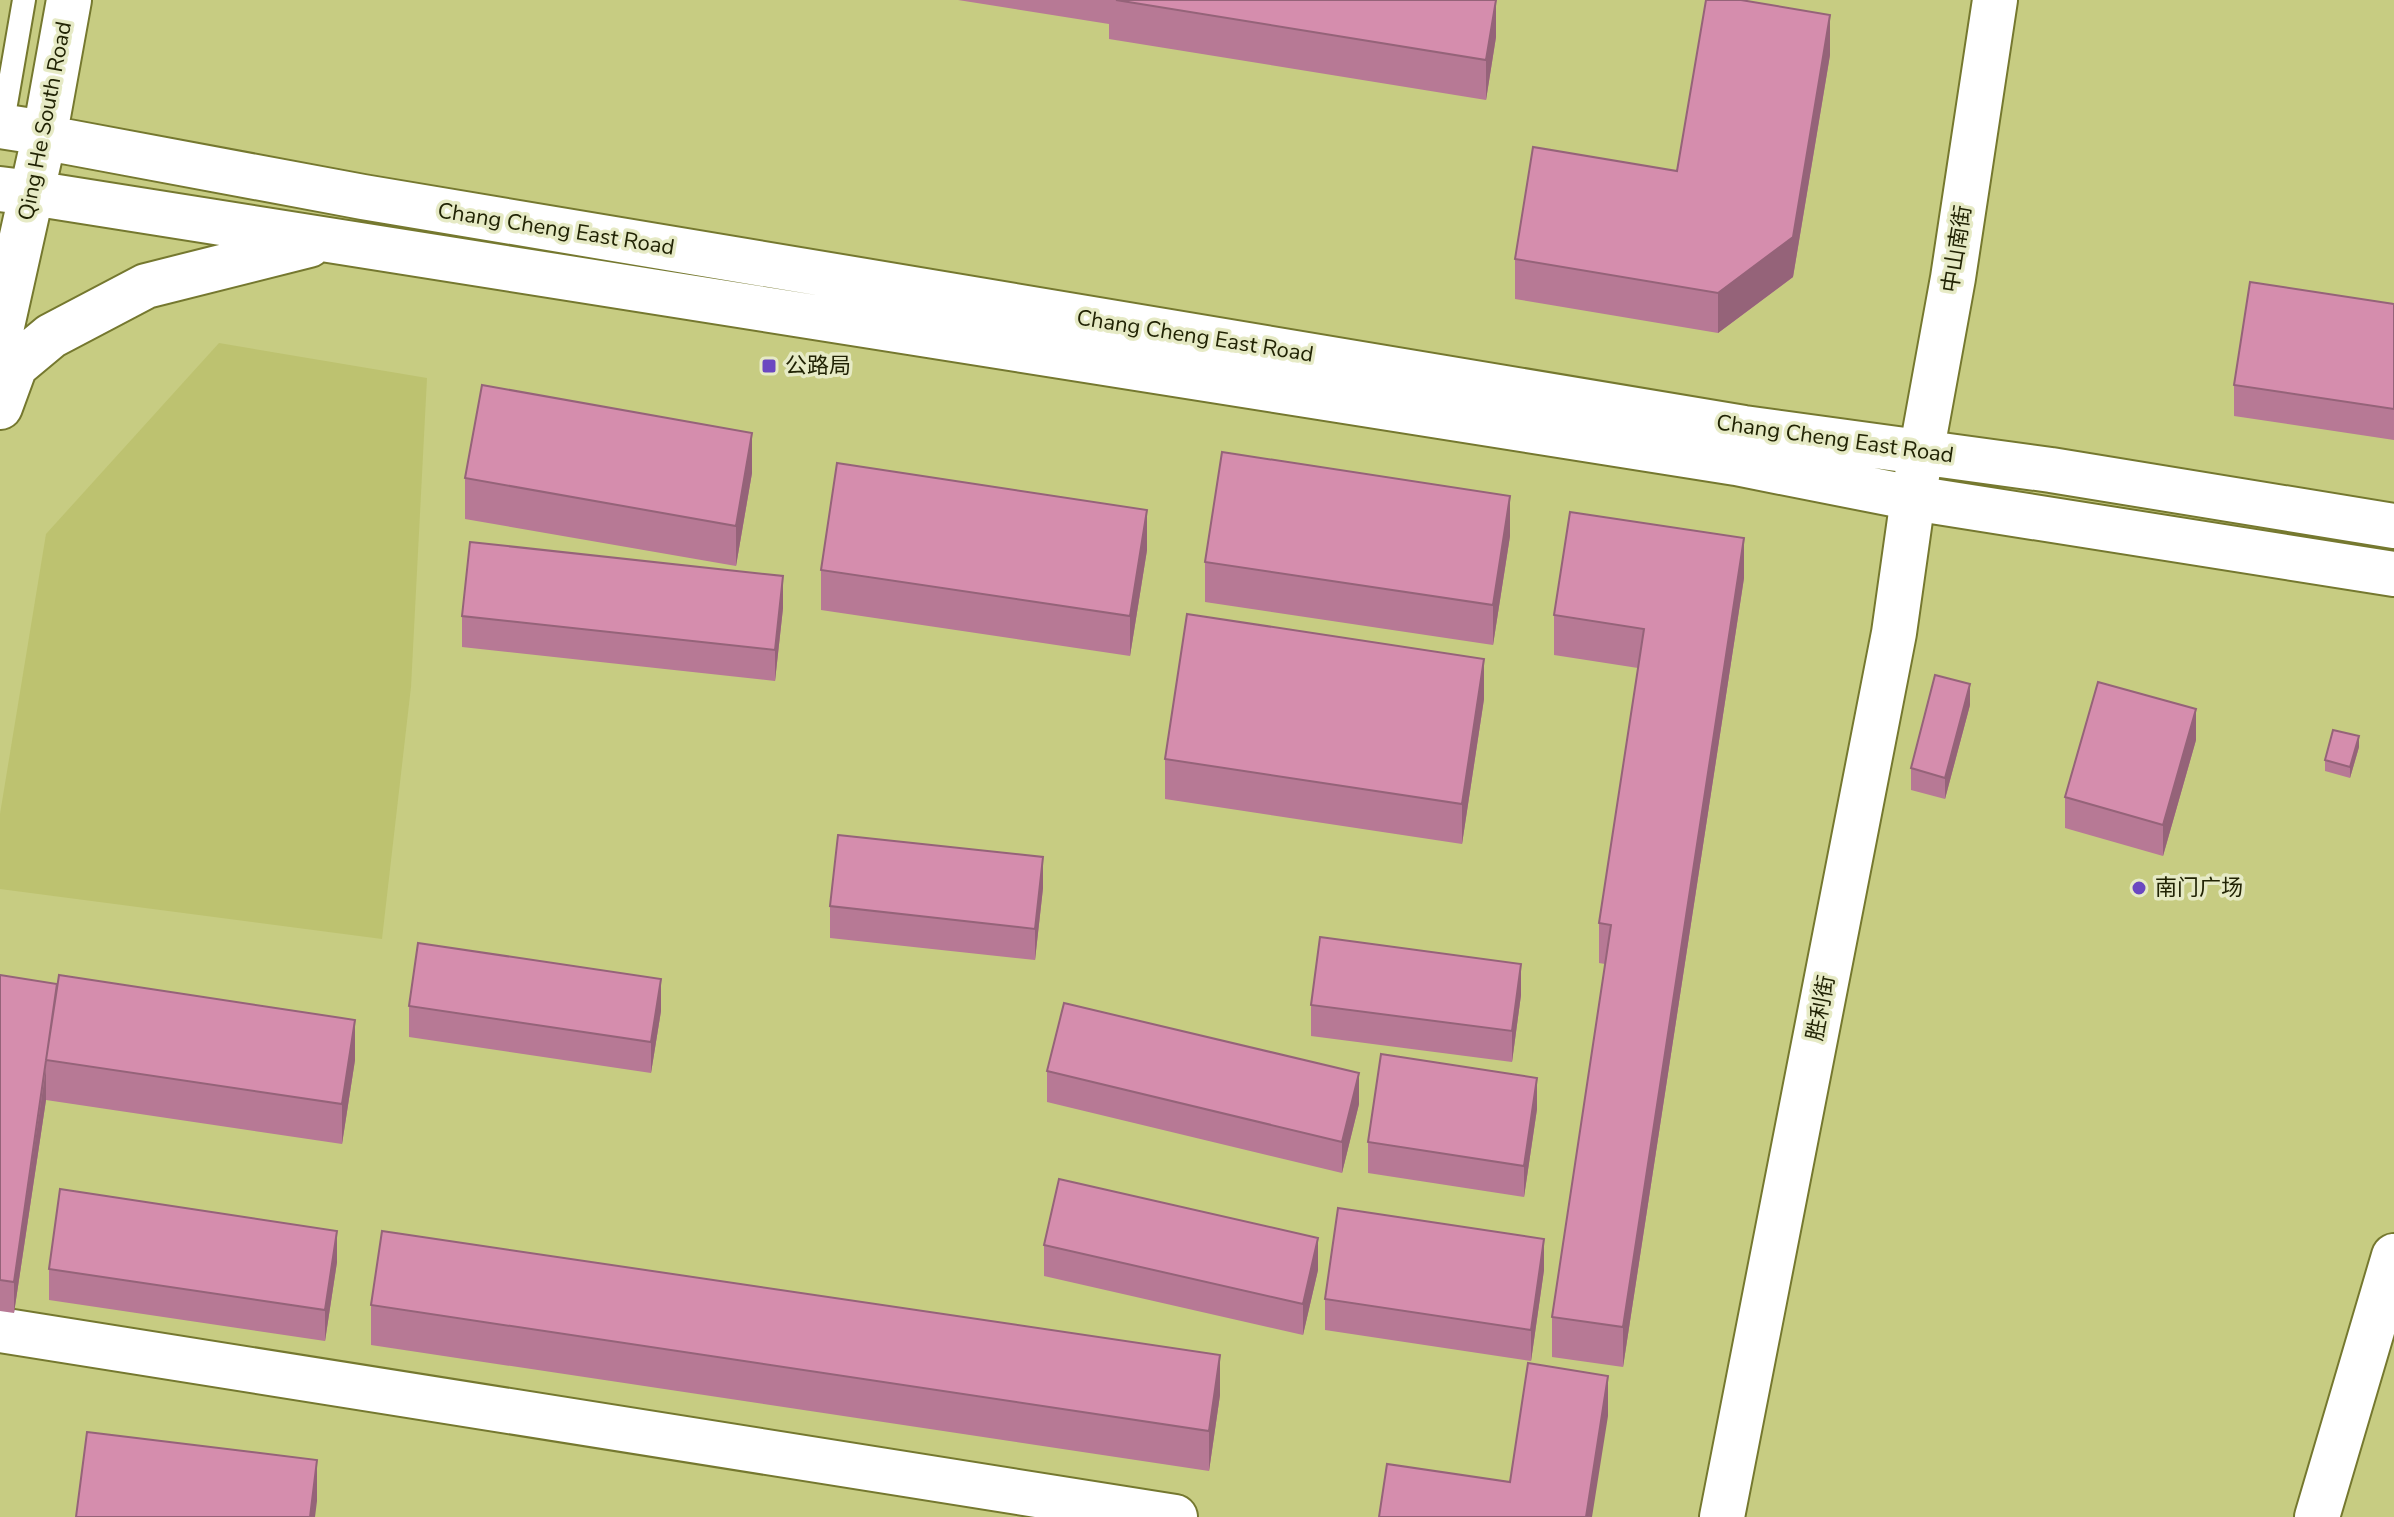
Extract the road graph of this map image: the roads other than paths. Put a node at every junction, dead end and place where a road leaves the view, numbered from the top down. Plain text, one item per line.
1 (24, 0) edge
2 (69, 0) edge
3 (1995, 0) edge
4 (1, 130) edge
5 (45, 133) junction
6 (16, 191) edge
7 (325, 241) junction
8 (0, 335) edge
9 (0, 407) edge
10 (1921, 451) junction
11 (1913, 498) junction
12 (2394, 526) edge
13 (2394, 574) edge
14 (2394, 1256) edge
15 (0, 1330) edge
16 (1175, 1517) edge
17 (1722, 1517) edge
18 (2317, 1517) edge

1 - 4 lane
2 - 5 main road, Qing He South Road
3 - 10 main road, 中山南街
4 - 5 main road, Chang Cheng East Road
5 - 6 main road, Qing He South Road
5 - 10 main road, Chang Cheng East Road
6 - 7 main road, Chang Cheng East Road
6 - 8 main road, Qing He South Road
7 - 9 main road
7 - 11 main road, Chang Cheng East Road
10 - 11 main road, 中山南街
10 - 12 main road, Chang Cheng East Road
11 - 13 main road, Chang Cheng East Road
11 - 17 main road, 胜利街
14 - 18 main road
15 - 16 main road

